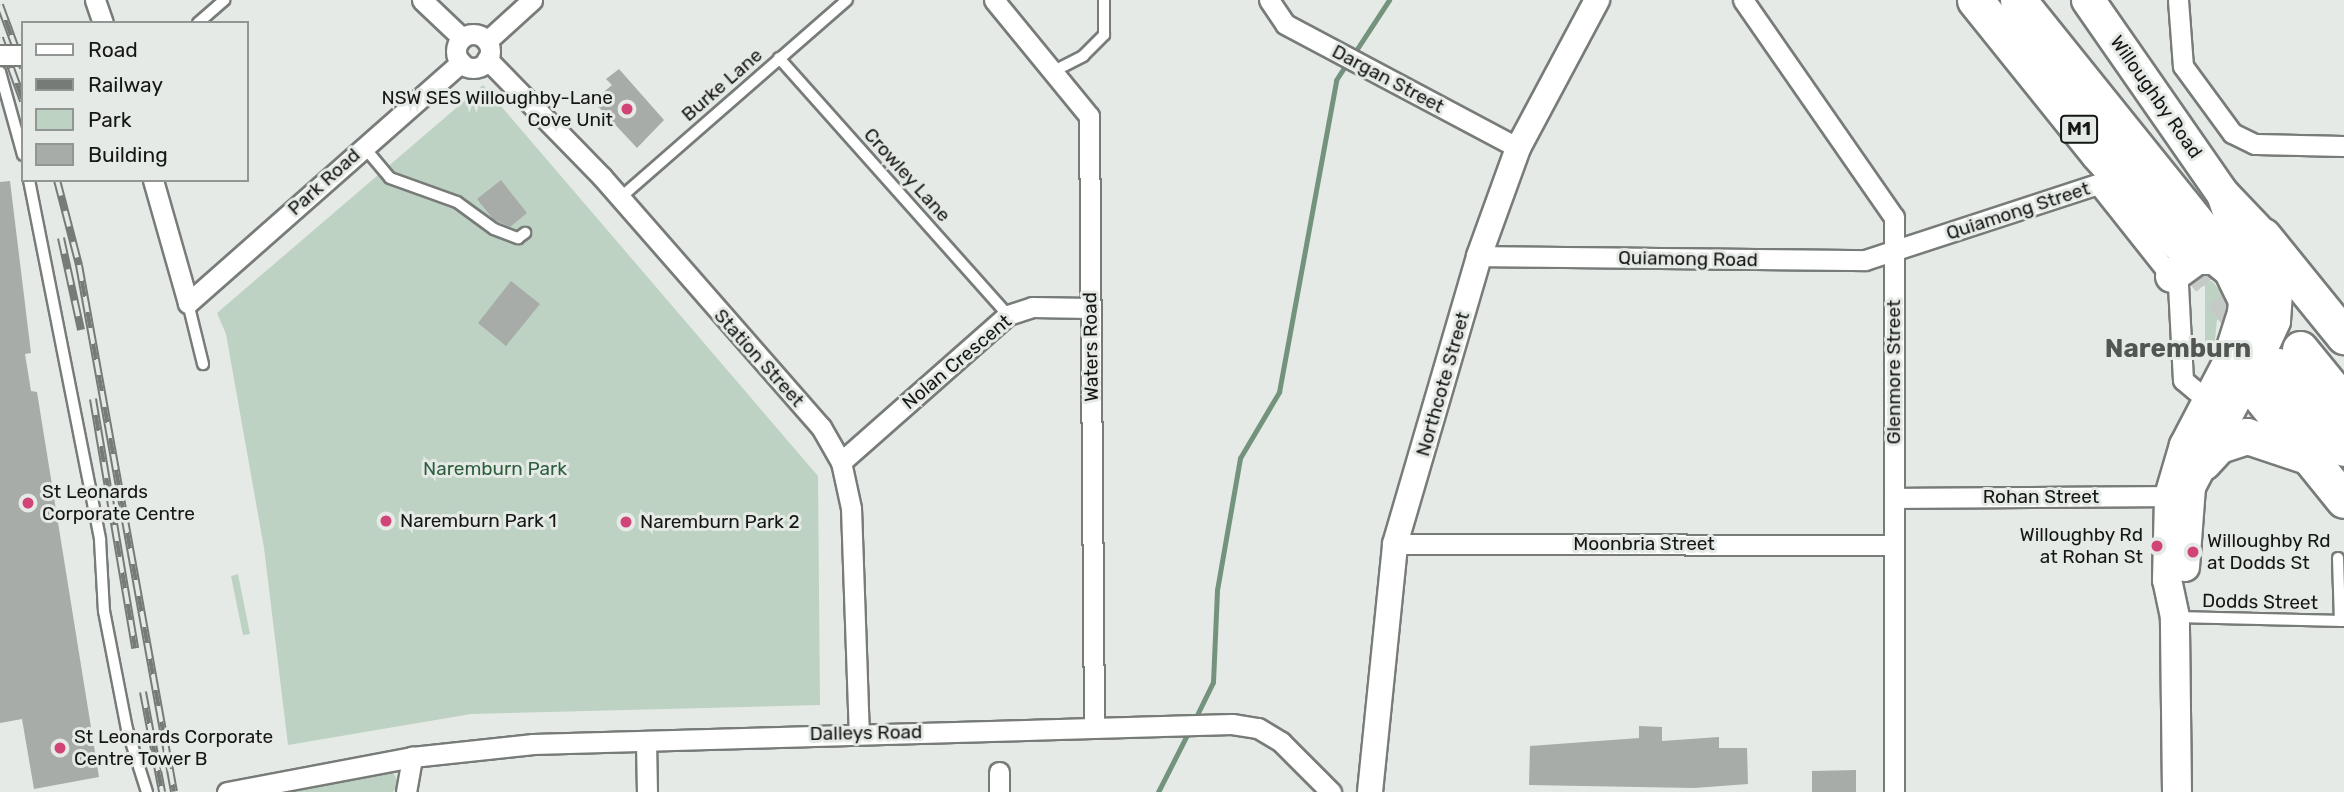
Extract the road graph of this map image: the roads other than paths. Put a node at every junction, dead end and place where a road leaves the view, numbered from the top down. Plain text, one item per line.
1 (95, 0) edge
2 (224, 0) edge
3 (422, 0) edge
4 (532, 0) edge
5 (847, 0) edge
6 (994, 0) edge
7 (1104, 0) edge
8 (1269, 0) edge
9 (1597, 0) edge
10 (1743, 0) edge
11 (1975, 0) edge
12 (2018, 0) edge
13 (2088, 0) edge
14 (2178, 0) edge
15 (102, 21) edge
16 (200, 21) edge
17 (462, 38) junction
18 (487, 50) junction
19 (0, 55) edge
20 (21, 55) edge
21 (779, 58) junction
22 (461, 62) junction
23 (1054, 71) junction
24 (0, 72) edge
25 (2344, 146) edge
26 (363, 147) junction
27 (21, 148) edge
28 (1518, 148) junction
29 (29, 182) edge
30 (154, 182) edge
31 (2223, 194) junction
32 (620, 198) junction
33 (525, 233) dead end
34 (2263, 236) junction
35 (1895, 250) junction
36 (2190, 255) junction
37 (1479, 256) junction
38 (188, 303) junction
39 (2246, 303) junction
40 (1090, 308) junction
41 (1008, 315) junction
42 (2344, 336) edge
43 (2264, 363) junction
44 (203, 365) dead end
45 (2207, 400) junction
46 (2344, 403) edge
47 (2344, 448) edge
48 (2308, 457) junction
49 (841, 461) junction
50 (2203, 462) junction
51 (2179, 497) junction
52 (1894, 498) junction
53 (2344, 500) edge
54 (1395, 544) junction
55 (1893, 545) junction
56 (2338, 558) dead end
57 (2175, 617) junction
58 (2342, 621) edge
59 (1094, 728) junction
60 (859, 732) junction
61 (646, 741) junction
62 (412, 757) junction
63 (234, 790) edge
64 (147, 792) edge
65 (407, 792) edge
66 (647, 792) edge
67 (1331, 792) edge
68 (1370, 792) edge
69 (1894, 792) edge
70 (2177, 792) edge
71 (2183, 792) edge

1 - 15 street
2 - 16 lane
3 - 17 street
4 - 18 street
5 - 21 lane, Burke Lane
6 - 23 street, Waters Road
7 - 23 lane
8 - 28 street, Dargan Street
9 - 28 street, Northcote Street
10 - 35 street, Glenmore Street
11 - 36 highway, M1
12 - 36 highway, M1
13 - 31 main road, Willoughby Road
14 - 25 street
17 - 18 street
17 - 22 street
18 - 22 street
18 - 32 street, Station Street
19 - 20 street, bridge
21 - 32 lane, Burke Lane
21 - 41 lane, Crowley Lane
22 - 26 street, Park Road
23 - 40 street, Waters Road
24 - 27 lane
26 - 33 lane
26 - 38 street, Park Road
28 - 37 street, Northcote Street
29 - 64 lane
30 - 38 street
31 - 34 main road, Willoughby Road
31 - 39 main road, Willoughby Road
32 - 49 street, Station Street
34 - 42 highway
34 - 43 main road, Willoughby Road
35 - 36 street, Quiamong Street
35 - 37 street, Quiamong Road
35 - 52 street, Glenmore Street
36 - 39 main road
36 - 45 street, Quiamong Street
37 - 54 street, Northcote Street
38 - 44 lane
39 - 43 main road, Willoughby Road
40 - 41 street, Nolan Crescent
40 - 59 street, Waters Road
41 - 49 street, Nolan Crescent
43 - 45 main road, Willoughby Road
43 - 46 highway
43 - 47 highway
43 - 48 highway
43 - 50 main road, Willoughby Road
45 - 51 main road, Willoughby Road
48 - 50 highway
48 - 53 highway
49 - 60 street, Station Street
50 - 51 main road, Willoughby Road
51 - 52 street, Rohan Street
51 - 57 main road, Willoughby Road
52 - 55 street, Glenmore Street
54 - 55 street, Moonbria Street
54 - 68 street, Northcote Street
55 - 69 street, Glenmore Street
56 - 58 lane
57 - 58 lane, Dodds Street
57 - 70 main road, Willoughby Road
59 - 60 street, Dalleys Road
59 - 67 street, Dalleys Road
60 - 61 street, Dalleys Road
61 - 62 street, Dalleys Road
61 - 66 street
62 - 63 street, Dalleys Road
62 - 65 street
70 - 71 street

